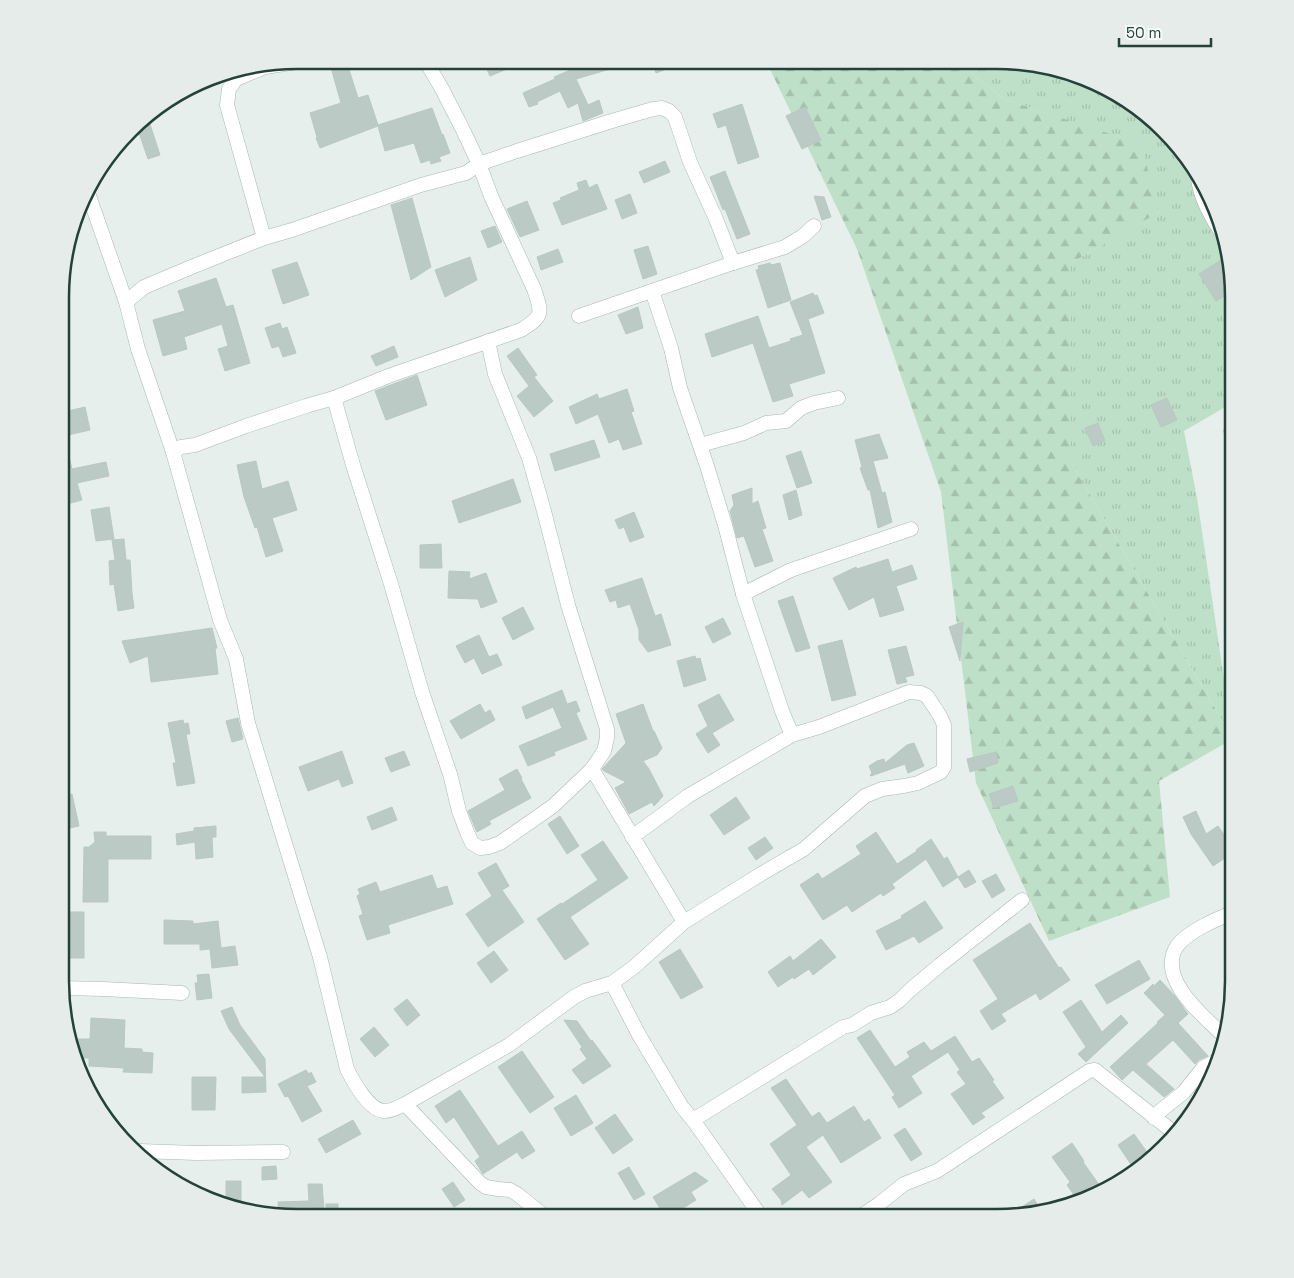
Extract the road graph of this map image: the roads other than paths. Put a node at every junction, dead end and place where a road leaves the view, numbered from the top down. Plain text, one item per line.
1 (431, 69) edge
2 (247, 74) edge
3 (479, 164) junction
4 (90, 200) edge
5 (814, 226) dead end
6 (264, 238) junction
7 (733, 262) junction
8 (652, 291) junction
9 (126, 302) junction
10 (579, 316) dead end
11 (488, 341) junction
12 (334, 398) junction
13 (838, 398) dead end
14 (700, 445) junction
15 (173, 452) junction
16 (911, 529) dead end
17 (743, 594) junction
18 (792, 735) junction
19 (592, 770) junction
20 (632, 837) junction
21 (1022, 900) dead end
22 (1225, 915) edge
23 (684, 922) junction
24 (612, 982) junction
25 (69, 988) edge
26 (182, 993) dead end
27 (1220, 1031) edge
28 (1209, 1065) edge
29 (405, 1104) junction
30 (1154, 1118) junction
31 (693, 1120) junction
32 (1171, 1130) edge
33 (144, 1151) edge
34 (284, 1152) dead end
35 (536, 1209) edge
36 (756, 1209) edge
37 (872, 1209) edge

1 - 3 street
2 - 6 street
3 - 6 street
3 - 7 street
3 - 11 street
4 - 9 street
5 - 7 street
6 - 9 street
7 - 8 street
8 - 10 street
8 - 14 street
9 - 15 street
11 - 12 street
11 - 19 street
12 - 15 street
12 - 19 street
13 - 14 street
14 - 17 street
15 - 29 street
16 - 17 street
17 - 18 street
18 - 20 street
18 - 23 street
19 - 20 street
20 - 23 street
21 - 31 street
22 - 27 street
23 - 24 street
24 - 29 street
24 - 31 street
25 - 26 street
28 - 30 street
29 - 35 street
30 - 32 street
30 - 37 street
31 - 36 street
33 - 34 street

